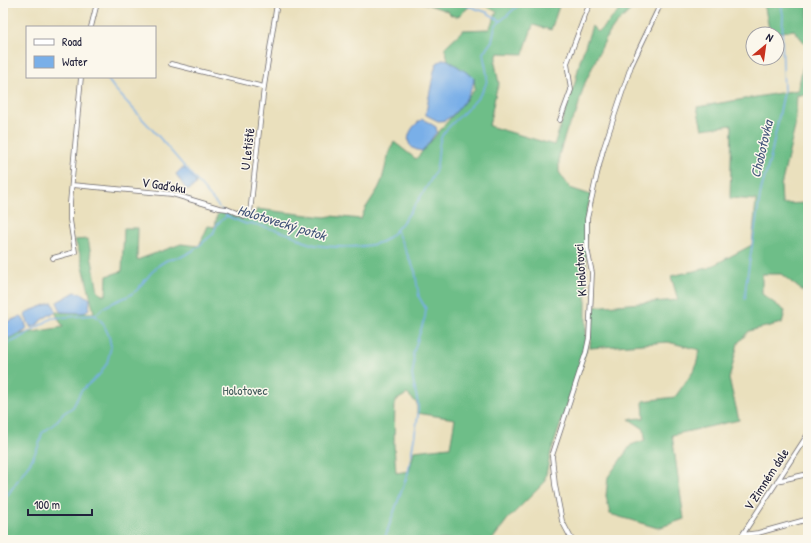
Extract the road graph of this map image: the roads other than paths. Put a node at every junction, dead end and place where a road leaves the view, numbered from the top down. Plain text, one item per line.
1 (97, 3) edge
2 (277, 3) edge
3 (591, 3) edge
4 (661, 3) edge
5 (91, 26) edge
6 (171, 64) dead end
7 (81, 78) edge
8 (264, 87) junction
9 (560, 120) dead end
10 (72, 185) junction
11 (250, 213) joint
12 (53, 258) dead end
13 (808, 434) edge
14 (808, 474) edge
15 (777, 481) junction
16 (805, 520) dead end
17 (742, 535) junction
18 (572, 540) edge
19 (738, 540) edge

1 - 5 street
2 - 8 street, U Letiště
3 - 9 street
4 - 18 street, K Holotovci
6 - 8 street
7 - 10 street
8 - 11 street, U Letiště
10 - 11 street, V Gaďoku
10 - 12 street
13 - 15 street, V Zimném dole
14 - 15 street
15 - 17 street, V Zimném dole
16 - 17 street
17 - 19 street, V Zimném dole

